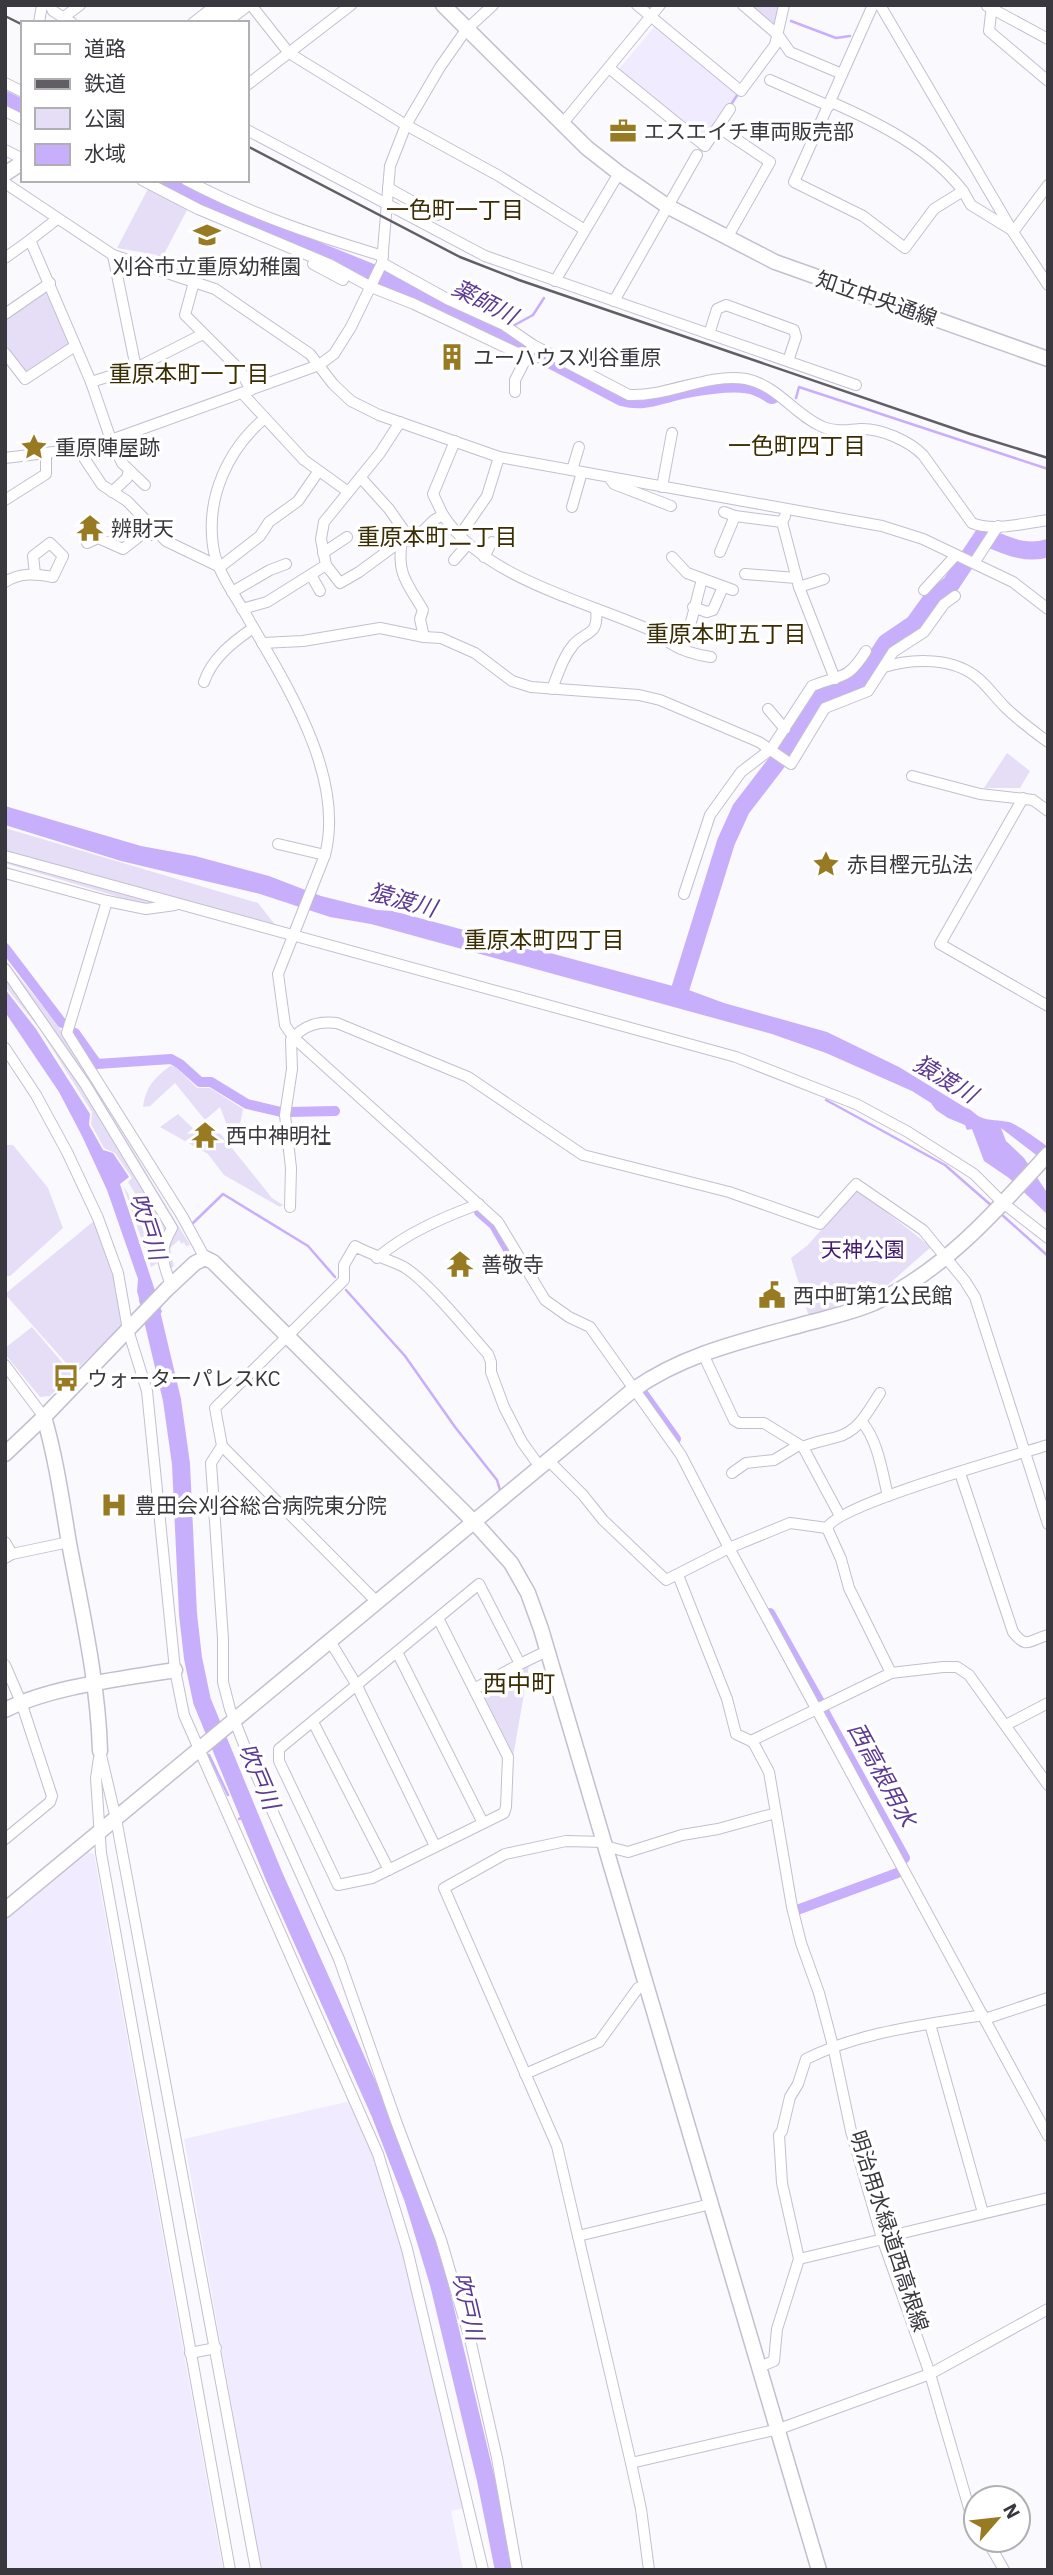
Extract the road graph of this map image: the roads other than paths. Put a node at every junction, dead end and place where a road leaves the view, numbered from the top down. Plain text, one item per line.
1 (50, 5) edge
2 (80, 5) edge
3 (216, 5) edge
4 (233, 5) edge
5 (245, 5) edge
6 (251, 5) edge
7 (351, 5) edge
8 (443, 5) edge
9 (493, 5) edge
10 (637, 5) edge
11 (660, 5) edge
12 (743, 5) edge
13 (784, 5) edge
14 (873, 5) edge
15 (880, 5) edge
16 (990, 6) edge
17 (651, 17) junction
18 (68, 20) edge
19 (195, 21) edge
20 (212, 21) edge
21 (228, 21) edge
22 (466, 30) junction
23 (778, 35) junction
24 (1048, 39) edge
25 (289, 53) junction
26 (609, 68) junction
27 (842, 74) junction
28 (770, 80) dead end
29 (1048, 81) edge
30 (5, 83) edge
31 (248, 84) edge
32 (21, 91) edge
33 (830, 104) junction
34 (730, 109) dead end
35 (5, 111) edge
36 (21, 119) edge
37 (563, 123) junction
38 (406, 125) junction
39 (718, 127) junction
40 (248, 131) edge
41 (5, 150) edge
42 (697, 155) dead end
43 (21, 159) edge
44 (21, 162) edge
45 (619, 173) junction
46 (5, 174) edge
47 (146, 182) edge
48 (190, 182) edge
49 (5, 183) edge
50 (1048, 185) edge
51 (388, 188) junction
52 (964, 191) junction
53 (386, 205) junction
54 (667, 206) junction
55 (437, 215) dead end
56 (57, 219) junction
57 (585, 230) junction
58 (1013, 232) junction
59 (727, 238) junction
60 (30, 240) junction
61 (284, 246) junction
62 (113, 255) junction
63 (5, 258) edge
64 (382, 260) junction
65 (141, 265) junction
66 (185, 265) dead end
67 (343, 280) dead end
68 (555, 281) junction
69 (194, 282) junction
70 (50, 283) junction
71 (1048, 285) edge
72 (372, 287) junction
73 (614, 301) junction
74 (5, 314) edge
75 (203, 334) junction
76 (709, 334) junction
77 (75, 346) junction
78 (533, 346) junction
79 (5, 353) edge
80 (526, 357) junction
81 (1048, 359) edge
82 (788, 361) junction
83 (319, 365) junction
84 (136, 369) junction
85 (91, 382) junction
86 (856, 385) dead end
87 (246, 392) junction
88 (515, 392) dead end
89 (265, 418) junction
90 (400, 422) junction
91 (672, 433) dead end
92 (111, 440) junction
93 (455, 442) junction
94 (579, 447) dead end
95 (78, 449) junction
96 (46, 453) junction
97 (499, 457) junction
98 (5, 458) edge
99 (129, 470) junction
100 (577, 471) junction
101 (318, 472) junction
102 (610, 477) junction
103 (361, 478) junction
104 (145, 485) dead end
105 (662, 487) junction
106 (347, 491) junction
107 (112, 492) junction
108 (5, 500) edge
109 (671, 506) dead end
110 (572, 507) dead end
111 (789, 510) junction
112 (724, 512) dead end
113 (443, 515) junction
114 (735, 516) junction
115 (1048, 520) edge
116 (782, 522) junction
117 (995, 529) junction
118 (160, 535) junction
119 (460, 535) junction
120 (347, 537) dead end
121 (405, 538) junction
122 (492, 542) dead end
123 (87, 543) dead end
124 (468, 544) junction
125 (720, 552) dead end
126 (323, 553) junction
127 (484, 557) junction
128 (672, 557) dead end
129 (454, 560) dead end
130 (966, 560) junction
131 (286, 564) dead end
132 (326, 565) junction
133 (220, 567) junction
134 (34, 574) dead end
135 (745, 574) dead end
136 (311, 575) junction
137 (824, 579) dead end
138 (702, 580) junction
139 (5, 582) edge
140 (798, 582) junction
141 (924, 590) dead end
142 (320, 591) dead end
143 (232, 592) junction
144 (955, 596) dead end
145 (694, 607) junction
146 (242, 609) junction
147 (596, 609) junction
148 (1048, 609) edge
149 (253, 628) junction
150 (424, 637) junction
151 (262, 643) junction
152 (681, 649) junction
153 (866, 652) dead end
154 (711, 657) dead end
155 (884, 667) junction
156 (835, 679) junction
157 (204, 682) dead end
158 (552, 690) junction
159 (768, 709) dead end
160 (785, 729) junction
161 (759, 742) junction
162 (1048, 742) edge
163 (771, 749) junction
164 (753, 760) junction
165 (912, 776) dead end
166 (1023, 798) junction
167 (1048, 811) edge
168 (278, 844) dead end
169 (325, 855) junction
170 (5, 856) edge
171 (5, 873) edge
172 (684, 894) dead end
173 (107, 901) junction
174 (180, 905) junction
175 (294, 936) junction
176 (5, 969) edge
177 (1048, 1006) edge
178 (293, 1037) junction
179 (5, 1048) edge
180 (1048, 1154) edge
181 (1003, 1203) junction
182 (479, 1204) junction
183 (290, 1206) dead end
184 (1048, 1238) edge
185 (946, 1257) junction
186 (205, 1258) junction
187 (377, 1258) junction
188 (169, 1287) junction
189 (130, 1327) junction
190 (287, 1336) junction
191 (703, 1354) junction
192 (5, 1365) edge
193 (634, 1390) junction
194 (880, 1394) dead end
195 (44, 1416) junction
196 (862, 1422) junction
197 (1048, 1445) edge
198 (222, 1446) junction
199 (801, 1446) junction
200 (1024, 1453) junction
201 (5, 1454) edge
202 (544, 1463) junction
203 (732, 1473) dead end
204 (960, 1473) junction
205 (888, 1496) junction
206 (840, 1517) junction
207 (475, 1523) junction
208 (1048, 1524) edge
209 (827, 1528) junction
210 (5, 1542) edge
211 (69, 1542) junction
212 (729, 1548) junction
213 (8, 1556) edge
214 (678, 1575) junction
215 (377, 1602) junction
216 (438, 1618) junction
217 (1048, 1635) edge
218 (330, 1641) junction
219 (547, 1651) junction
220 (397, 1652) junction
221 (520, 1664) junction
222 (5, 1665) edge
223 (174, 1670) junction
224 (891, 1673) junction
225 (94, 1684) junction
226 (356, 1684) junction
227 (474, 1689) junction
228 (21, 1702) junction
229 (1048, 1703) edge
230 (817, 1707) junction
231 (5, 1710) edge
232 (234, 1721) junction
233 (313, 1722) junction
234 (1006, 1725) junction
235 (751, 1741) junction
236 (100, 1751) junction
237 (198, 1751) junction
238 (1048, 1785) edge
239 (776, 1813) junction
240 (116, 1819) junction
241 (5, 1822) edge
242 (483, 1823) junction
243 (99, 1832) junction
244 (8, 1836) edge
245 (604, 1844) junction
246 (435, 1846) junction
247 (389, 1870) junction
248 (5, 1910) edge
249 (799, 1911) dead end
250 (646, 1985) junction
251 (1048, 1998) edge
252 (984, 2017) junction
253 (930, 2024) junction
254 (836, 2045) junction
255 (525, 2074) junction
256 (1048, 2136) edge
257 (1048, 2197) edge
258 (711, 2204) junction
259 (982, 2213) junction
260 (578, 2236) junction
261 (885, 2237) junction
262 (799, 2259) junction
263 (1048, 2309) edge
264 (216, 2348) junction
265 (190, 2353) junction
266 (759, 2367) junction
267 (933, 2372) junction
268 (779, 2429) junction
269 (631, 2463) junction
270 (963, 2484) edge
271 (968, 2484) edge
272 (988, 2554) edge
273 (995, 2554) edge
274 (230, 2570) edge
275 (256, 2570) edge
276 (483, 2570) edge
277 (517, 2570) edge
278 (649, 2570) edge
279 (819, 2570) edge
280 (997, 2570) edge
281 (1004, 2570) edge

1 - 18 street
2 - 18 street
3 - 19 street
4 - 20 street
5 - 21 street
6 - 25 street
7 - 25 street
8 - 22 street, 知立中央通線
9 - 22 street
10 - 17 street
11 - 17 street
12 - 23 street
13 - 23 street
14 - 27 street
15 - 58 street
16 - 24 street
16 - 29 street
17 - 23 street
17 - 26 street
22 - 37 street, 知立中央通線
22 - 38 street
23 - 27 street
25 - 31 street
25 - 38 street
26 - 37 street
26 - 39 street
27 - 33 street
28 - 33 street
30 - 32 street
33 - 52 street
33 - 52 street
34 - 39 street
35 - 36 street
37 - 45 street, 知立中央通線
38 - 51 street
38 - 57 street
39 - 59 street
40 - 53 street
41 - 43 street
42 - 54 street
44 - 46 street
45 - 54 street, 知立中央通線
45 - 57 street
47 - 61 street
48 - 64 street
49 - 56 street
50 - 58 street
51 - 53 street
51 - 55 street
52 - 58 street
53 - 64 street
53 - 68 street
54 - 59 street, 知立中央通線
54 - 73 street
56 - 60 street
56 - 62 street
57 - 68 street
58 - 71 street
59 - 81 street, 知立中央通線
60 - 63 street
60 - 70 street
61 - 67 street
61 - 72 street
62 - 65 street
62 - 84 street
64 - 72 street
64 - 78 street
65 - 66 street
65 - 69 street
68 - 73 street
69 - 75 street
69 - 83 street
70 - 74 street
70 - 77 street
72 - 80 street
72 - 83 street
73 - 76 street
75 - 84 street
75 - 87 street
76 - 82 street
76 - 82 street
77 - 79 street
77 - 85 street
78 - 80 street
78 - 117 street
80 - 88 street
82 - 86 street
83 - 87 street
83 - 90 street
84 - 85 street
85 - 92 street
87 - 89 street
87 - 92 street
89 - 101 street
89 - 133 street
90 - 93 street
90 - 103 street
91 - 105 street
92 - 95 street
92 - 99 street
93 - 97 street
93 - 113 street
94 - 100 street
95 - 96 street
95 - 107 street
96 - 98 street
96 - 108 street
97 - 100 street
97 - 119 street
99 - 104 street
99 - 107 street
100 - 102 street
100 - 110 street
101 - 106 street
101 - 133 street
102 - 105 street
102 - 109 street
103 - 106 street
103 - 121 street
105 - 111 street
106 - 126 street
107 - 118 street
111 - 116 street
111 - 130 street
112 - 114 street
113 - 119 street
113 - 121 street
114 - 116 street
114 - 125 street
115 - 117 street
116 - 140 street
117 - 130 street
118 - 123 street
118 - 133 street
119 - 124 street
120 - 126 street
121 - 132 street
121 - 150 street
122 - 127 street
124 - 127 street
124 - 129 street
126 - 132 street
127 - 147 street
128 - 138 street
130 - 141 street
130 - 148 street
131 - 143 street
132 - 136 street
133 - 143 street
134 - 139 street
135 - 140 street
136 - 142 street
136 - 146 street
137 - 140 street
138 - 145 street
138 - 145 street
140 - 156 street
143 - 146 street
144 - 155 street
145 - 152 street
146 - 149 street
147 - 152 street
147 - 158 street
149 - 151 street
149 - 157 street
150 - 151 street
150 - 158 street
151 - 169 street
152 - 154 street
153 - 156 street
155 - 162 street
155 - 163 street
156 - 160 street
158 - 161 street
159 - 160 street
160 - 163 street
161 - 163 street
161 - 164 street
163 - 164 street
164 - 172 street
165 - 166 street
166 - 167 street
166 - 177 street
168 - 169 street
169 - 175 street
170 - 174 street
171 - 173 street
173 - 174 street
173 - 186 street
174 - 175 street
175 - 178 street
175 - 181 street
176 - 188 street
178 - 182 street
178 - 183 street
178 - 185 street
179 - 189 street
180 - 181 street
181 - 184 street
181 - 185 street
182 - 187 street
182 - 193 street
185 - 191 street
185 - 200 street
186 - 188 street
186 - 190 street
187 - 190 street
187 - 202 street
188 - 189 street
189 - 195 street
189 - 223 street
190 - 198 street
190 - 207 street
191 - 193 street
191 - 199 street
192 - 195 street
193 - 202 street
193 - 212 street
194 - 196 street
195 - 201 street
195 - 211 street
196 - 199 street
196 - 205 street
197 - 200 street
198 - 215 street
198 - 232 street
199 - 203 street
199 - 206 street
200 - 204 street
200 - 208 street
202 - 207 street
202 - 214 street
204 - 205 street
204 - 217 street
205 - 206 street
206 - 209 street
207 - 215 street
207 - 219 street
209 - 212 street
209 - 224 street
210 - 213 street
211 - 213 street
211 - 225 street
212 - 214 street
212 - 230 street
214 - 235 street
215 - 218 street
216 - 220 street
216 - 221 street
216 - 227 street
218 - 226 street
218 - 232 street
219 - 221 street
219 - 245 street
220 - 226 street
220 - 242 street
221 - 227 street
222 - 228 street
223 - 225 street
223 - 237 street
224 - 230 street
224 - 234 street
225 - 228 street
225 - 236 street
226 - 233 street
226 - 246 street
227 - 242 street
228 - 231 street
228 - 244 street
229 - 234 street
230 - 235 street
230 - 252 street
232 - 237 street
232 - 277 street
233 - 247 street
233 - 247 street
234 - 238 street
235 - 239 street
236 - 240 street
236 - 243 street
237 - 240 street
237 - 276 street
239 - 245 street
239 - 254 street
240 - 243 street
240 - 264 street
241 - 244 street
242 - 246 street
243 - 248 street
243 - 265 street
245 - 250 street
245 - 255 street
246 - 247 street
249 - 254 street
250 - 255 street
250 - 258 street
251 - 252 street
252 - 253 street
252 - 256 street
253 - 254 street
253 - 259 street
254 - 261 street
254 - 262 street
255 - 260 street
257 - 259 street
258 - 260 street
258 - 266 street
259 - 261 street
260 - 269 street
261 - 262 street
261 - 267 street
262 - 266 street
263 - 267 street
264 - 265 street
264 - 275 street
265 - 274 street
266 - 268 street
267 - 268 street
267 - 270 street
267 - 271 street
268 - 269 street
268 - 279 street
269 - 278 street
272 - 280 street
273 - 281 street

